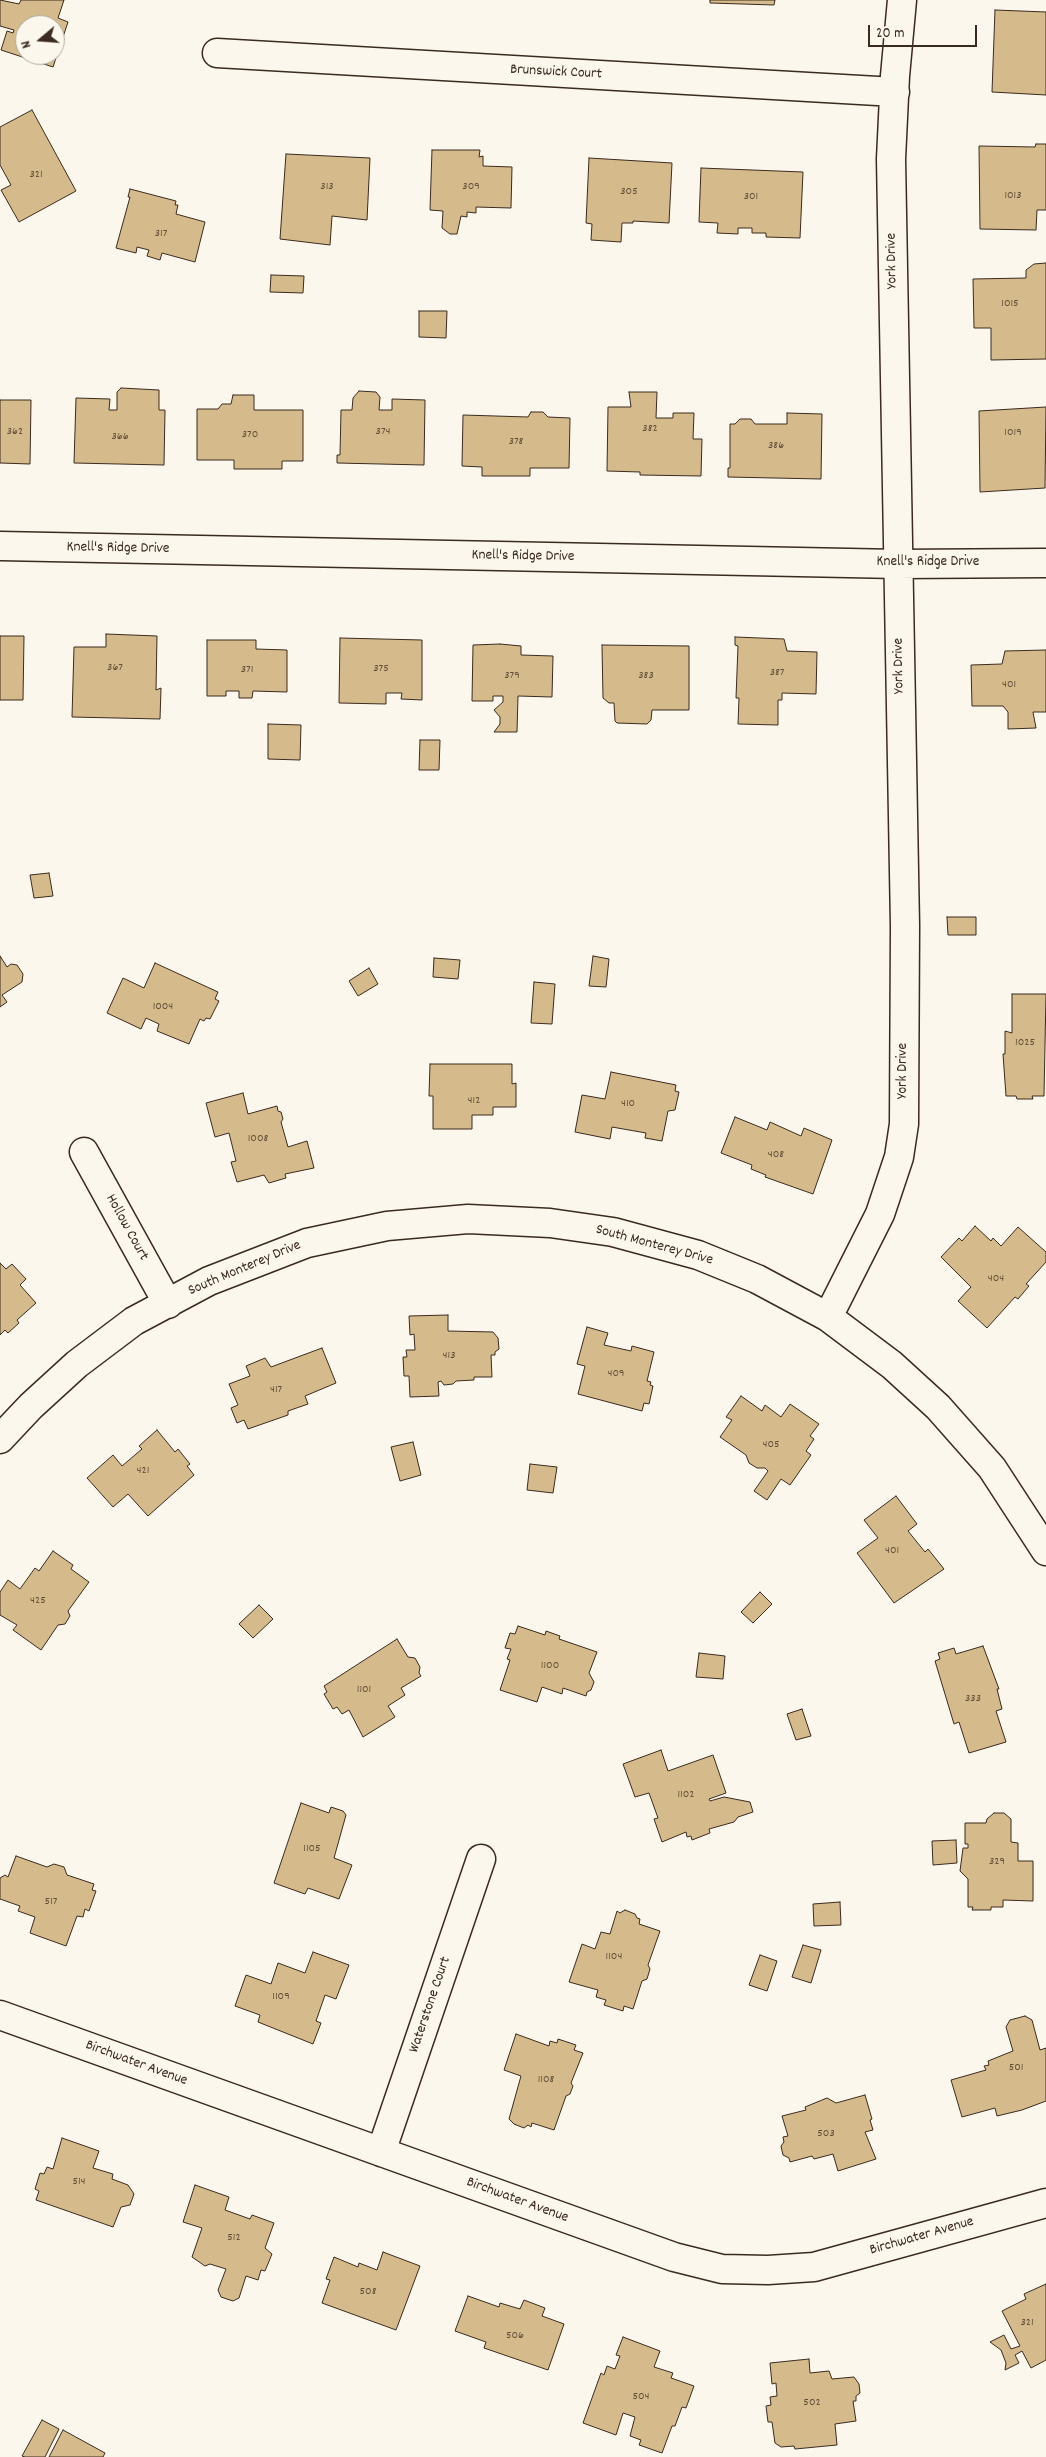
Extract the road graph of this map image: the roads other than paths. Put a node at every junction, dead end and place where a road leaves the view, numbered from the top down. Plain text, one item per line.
1 (902, 0) edge
2 (216, 53) dead end
3 (895, 92) junction
4 (0, 546) edge
5 (1046, 563) edge
6 (898, 564) junction
7 (84, 1152) dead end
8 (168, 1304) junction
9 (828, 1316) junction
10 (0, 1439) edge
11 (1046, 1551) edge
12 (481, 1859) dead end
13 (0, 2015) edge
14 (381, 2152) junction
15 (1046, 2203) edge

1 - 3 street, York Drive
2 - 3 street, Brunswick Court
3 - 6 street, York Drive
4 - 6 street, Knell's Ridge Drive
5 - 6 street, Knell's Ridge Drive
6 - 9 street, York Drive
7 - 8 street, Hollow Court
8 - 9 street, South Monterey Drive
8 - 10 street, South Monterey Drive
9 - 11 street, South Monterey Drive
12 - 14 street, Waterstone Court
13 - 14 street, Birchwater Avenue
14 - 15 street, Birchwater Avenue

